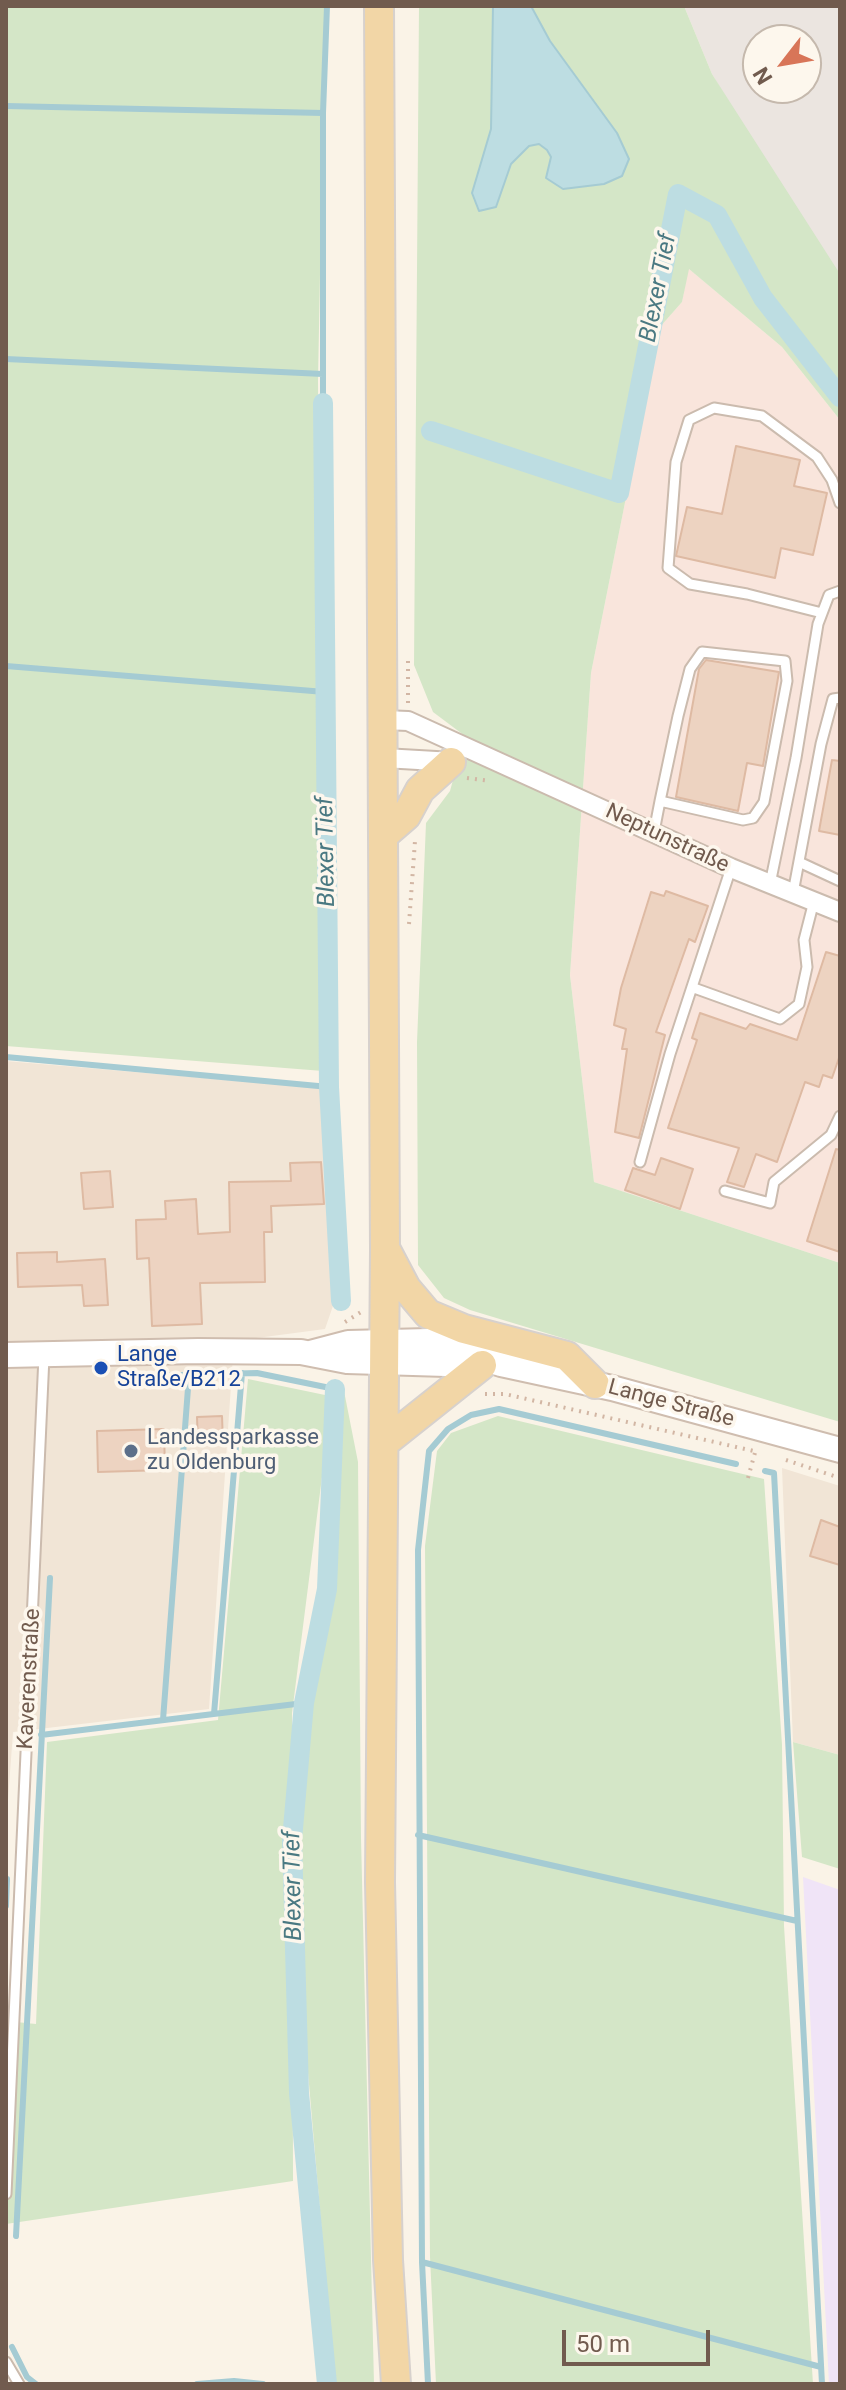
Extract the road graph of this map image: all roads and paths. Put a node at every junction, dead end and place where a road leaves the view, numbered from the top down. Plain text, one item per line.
1 (379, 6) edge
2 (840, 503) edge
3 (840, 591) edge
4 (822, 613) junction
5 (840, 698) edge
6 (384, 720) junction
7 (384, 758) junction
8 (496, 762) junction
9 (453, 770) junction
10 (500, 784) dead end
11 (660, 801) junction
12 (417, 829) dead end
13 (654, 832) junction
14 (384, 835) junction
15 (799, 862) junction
16 (731, 868) junction
17 (840, 881) edge
18 (770, 884) junction
19 (793, 893) junction
20 (814, 901) junction
21 (840, 912) edge
22 (408, 937) dead end
23 (694, 988) junction
24 (840, 1116) edge
25 (640, 1162) dead end
26 (725, 1191) dead end
27 (385, 1250) junction
28 (384, 1352) junction
29 (6, 1355) edge
30 (44, 1356) junction
31 (491, 1364) junction
32 (595, 1384) junction
33 (477, 1394) dead end
34 (384, 1443) junction
35 (840, 1450) edge
36 (755, 1452) junction
37 (766, 1454) dead end
38 (777, 1457) dead end
39 (748, 1478) dead end
40 (840, 1478) edge
41 (6, 2194) edge
42 (6, 2362) edge
43 (19, 2384) edge
44 (396, 2384) edge

1 - 6 main road
2 - 4 lane
3 - 4 lane
4 - 18 lane
5 - 15 lane
6 - 7 main road
6 - 8 street, Neptunstraße
7 - 9 street, Neptunstraße
7 - 14 main road
8 - 9 street, Neptunstraße
8 - 13 street, Neptunstraße
9 - 10 path
9 - 14 main road
11 - 11 lane
11 - 13 lane
12 - 22 path
13 - 16 street, Neptunstraße
14 - 27 main road
15 - 17 lane
15 - 19 lane
16 - 18 street, Neptunstraße
16 - 23 lane
18 - 19 street, Neptunstraße
19 - 20 street, Neptunstraße
20 - 21 street, Neptunstraße
20 - 23 lane
23 - 25 lane
24 - 26 lane
27 - 28 main road
27 - 32 main road
28 - 30 street, Lange Straße
28 - 31 street, Lange Straße
28 - 34 main road
29 - 30 street, Lange Straße
30 - 41 lane, Kaverenstraße
31 - 32 street, Lange Straße
31 - 34 main road
32 - 35 street, Lange Straße
33 - 36 path
34 - 44 main road
36 - 37 path
36 - 39 path
38 - 40 path
42 - 43 lane

